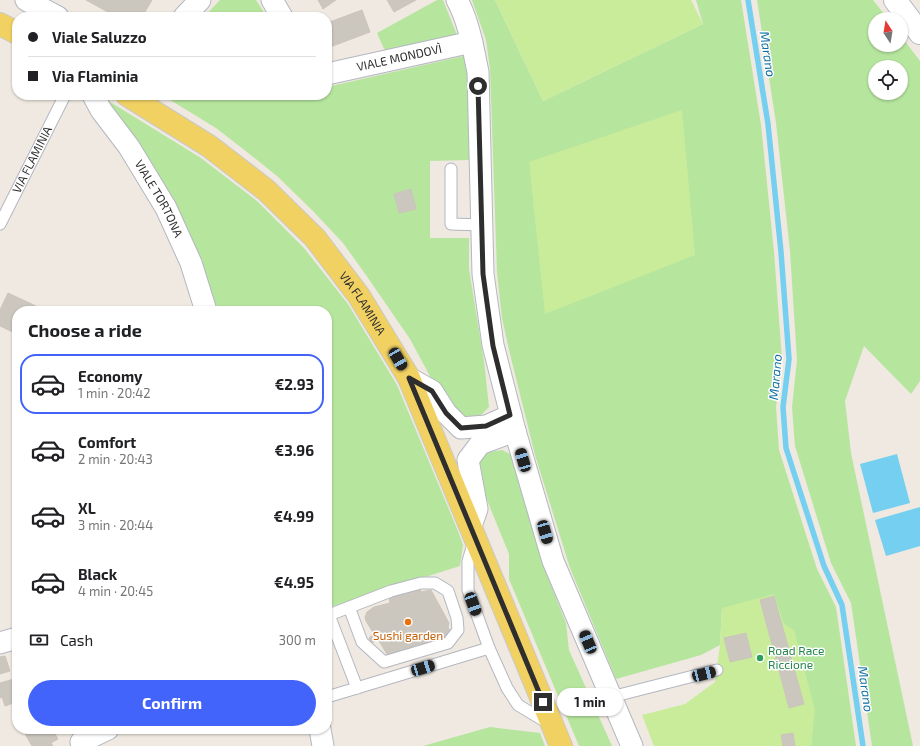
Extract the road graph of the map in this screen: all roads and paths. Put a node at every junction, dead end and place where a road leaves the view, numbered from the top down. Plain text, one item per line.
1 (26, 0) edge
2 (200, 0) edge
3 (272, 0) edge
4 (457, 0) edge
5 (895, 0) edge
6 (49, 12) edge
7 (189, 12) edge
8 (279, 12) edge
9 (0, 24) edge
10 (12, 31) edge
11 (920, 33) edge
12 (472, 42) junction
13 (332, 73) edge
14 (62, 100) edge
15 (96, 100) edge
16 (135, 100) edge
17 (451, 169) dead end
18 (0, 224) edge
19 (482, 226) junction
20 (204, 306) edge
21 (409, 378) junction
22 (513, 423) junction
23 (473, 531) junction
24 (349, 607) junction
25 (332, 613) edge
26 (332, 624) edge
27 (12, 639) edge
28 (0, 643) edge
29 (489, 648) junction
30 (384, 662) junction
31 (717, 670) dead end
32 (393, 679) junction
33 (362, 689) junction
34 (332, 696) edge
35 (611, 697) junction
36 (98, 734) edge
37 (321, 734) edge
38 (558, 736) edge
39 (82, 742) dead end
40 (323, 746) edge
41 (632, 746) edge

1 - 6 street
2 - 7 street
3 - 8 street
4 - 12 street
5 - 11 street
9 - 10 main road
12 - 13 street, VIALE MONDOVÌ
12 - 19 street
14 - 18 lane, VIA FLAMINIA
15 - 20 street, VIALE TORTONA
16 - 21 main road, VIA FLAMINIA
17 - 19 lane
19 - 22 street
21 - 22 street
21 - 23 main road, VIA FLAMINIA
22 - 23 street
22 - 35 street
23 - 29 lane
23 - 38 main road, VIA FLAMINIA
24 - 25 lane
24 - 30 lane
24 - 30 lane
26 - 33 lane
27 - 28 street
29 - 32 lane
29 - 38 lane
30 - 32 lane
31 - 35 lane
32 - 33 lane
33 - 34 lane
35 - 41 street
36 - 39 street
37 - 40 street

